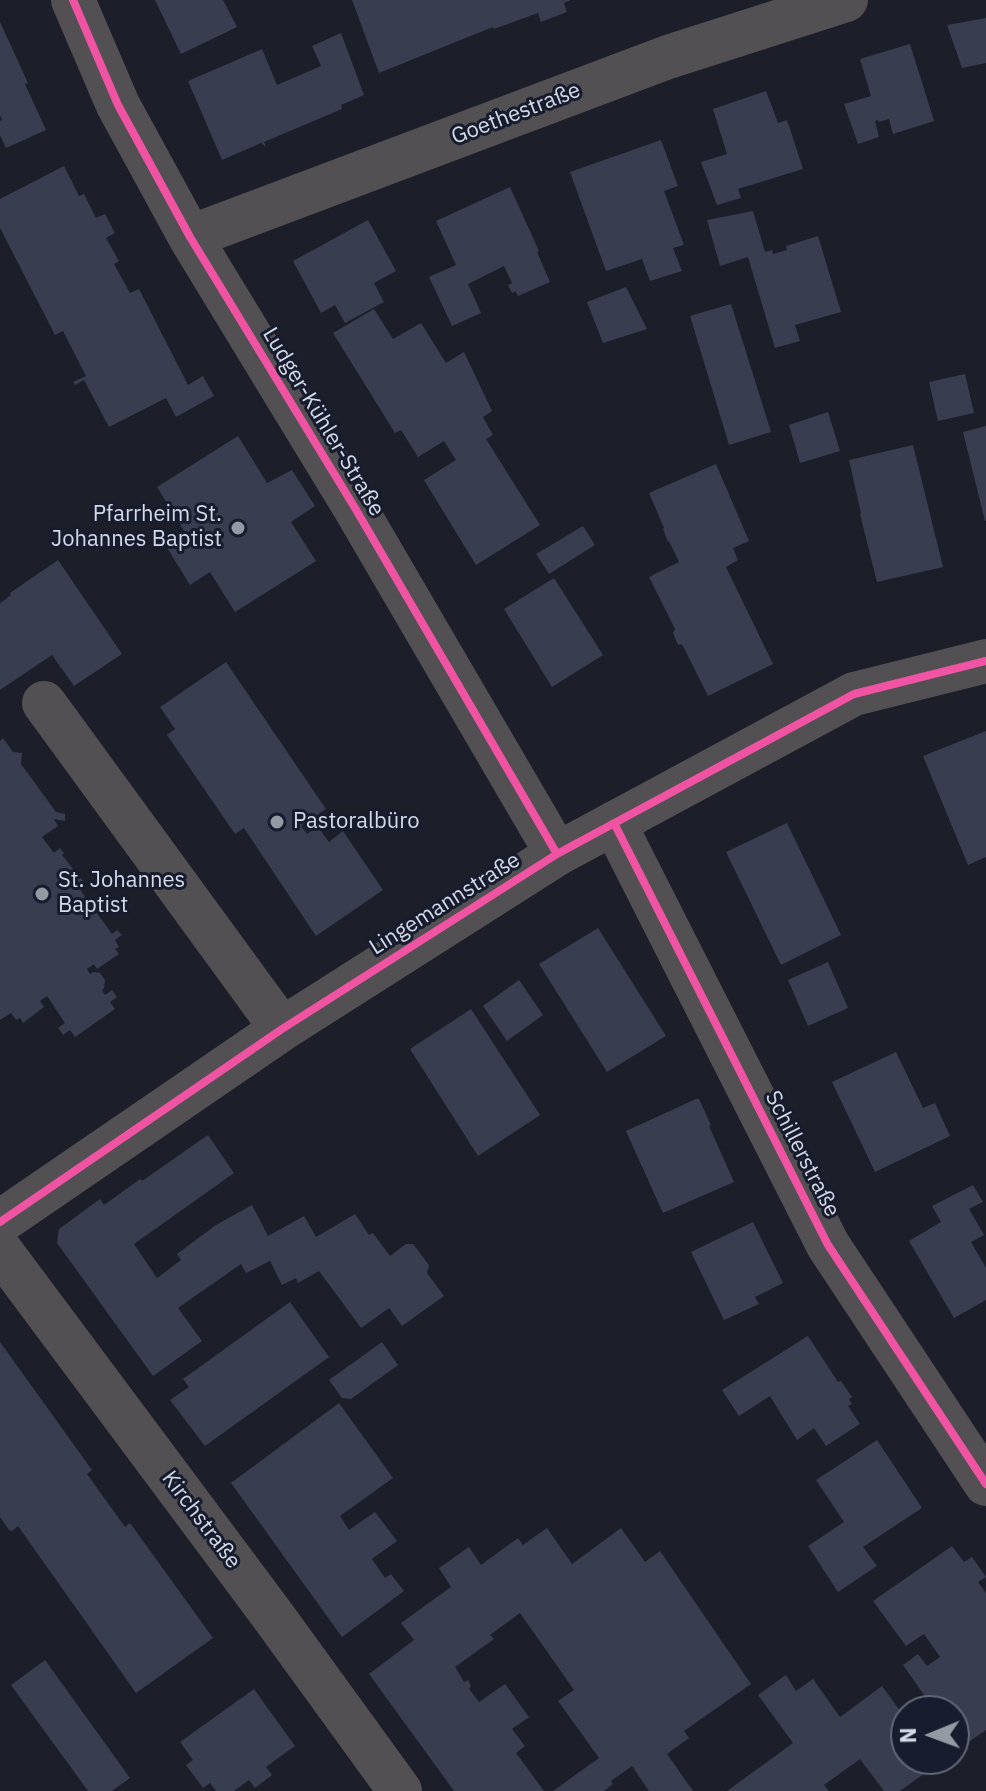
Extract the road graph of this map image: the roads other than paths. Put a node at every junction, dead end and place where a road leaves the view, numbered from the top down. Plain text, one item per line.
1 (73, 0) edge
2 (846, 0) edge
3 (190, 237) junction
4 (986, 661) edge
5 (44, 703) dead end
6 (614, 823) junction
7 (557, 854) junction
8 (282, 1029) junction
9 (0, 1222) edge
10 (0, 1250) edge
11 (986, 1484) edge
12 (400, 1791) edge

1 - 3 street, Ludger-Kühler-Straße
2 - 3 street, Goethestraße
3 - 7 street, Ludger-Kühler-Straße
4 - 6 street, Lingemannstraße
5 - 8 street
6 - 7 street, Lingemannstraße
6 - 11 street, Schillerstraße
7 - 8 street, Lingemannstraße
8 - 9 street, Lingemannstraße
10 - 12 street, Kirchstraße

